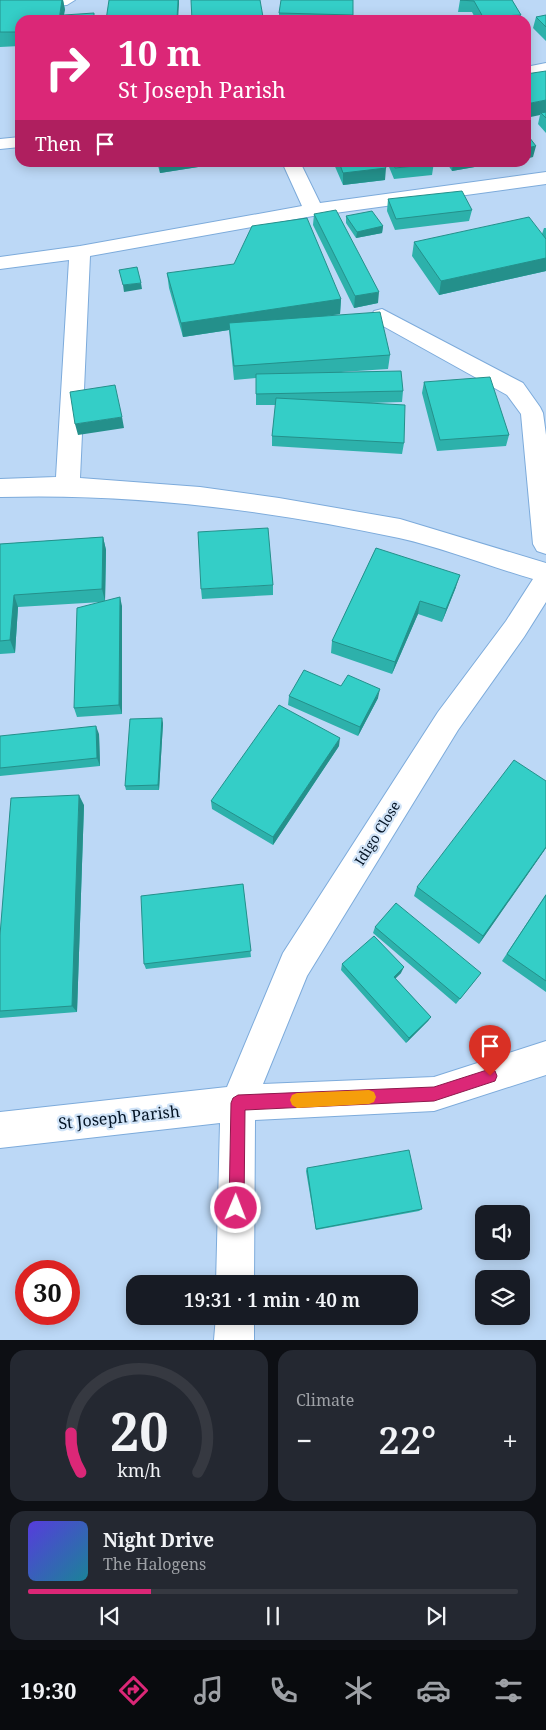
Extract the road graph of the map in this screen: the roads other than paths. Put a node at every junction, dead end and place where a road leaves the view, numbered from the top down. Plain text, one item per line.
1 (67, 0) edge
2 (0, 4) edge
3 (546, 68) edge
4 (531, 71) edge
5 (15, 142) edge
6 (0, 144) edge
7 (293, 167) edge
8 (546, 178) edge
9 (313, 210) junction
10 (80, 252) junction
11 (0, 263) edge
12 (382, 316) edge
13 (68, 486) junction
14 (0, 488) edge
15 (546, 544) edge
16 (546, 573) edge
17 (546, 580) edge
18 (546, 1058) edge
19 (238, 1103) junction
20 (0, 1130) edge
21 (236, 1275) edge
22 (235, 1325) edge
23 (234, 1340) edge

1 - 2 street
3 - 4 street
5 - 6 street
7 - 9 street
8 - 9 street
9 - 10 street
10 - 11 street
10 - 13 street
12 - 15 street
13 - 14 street
13 - 16 street
17 - 19 street, Idigo Close
18 - 19 street, St Joseph Parish
19 - 20 street, St Joseph Parish
19 - 21 street
22 - 23 street

